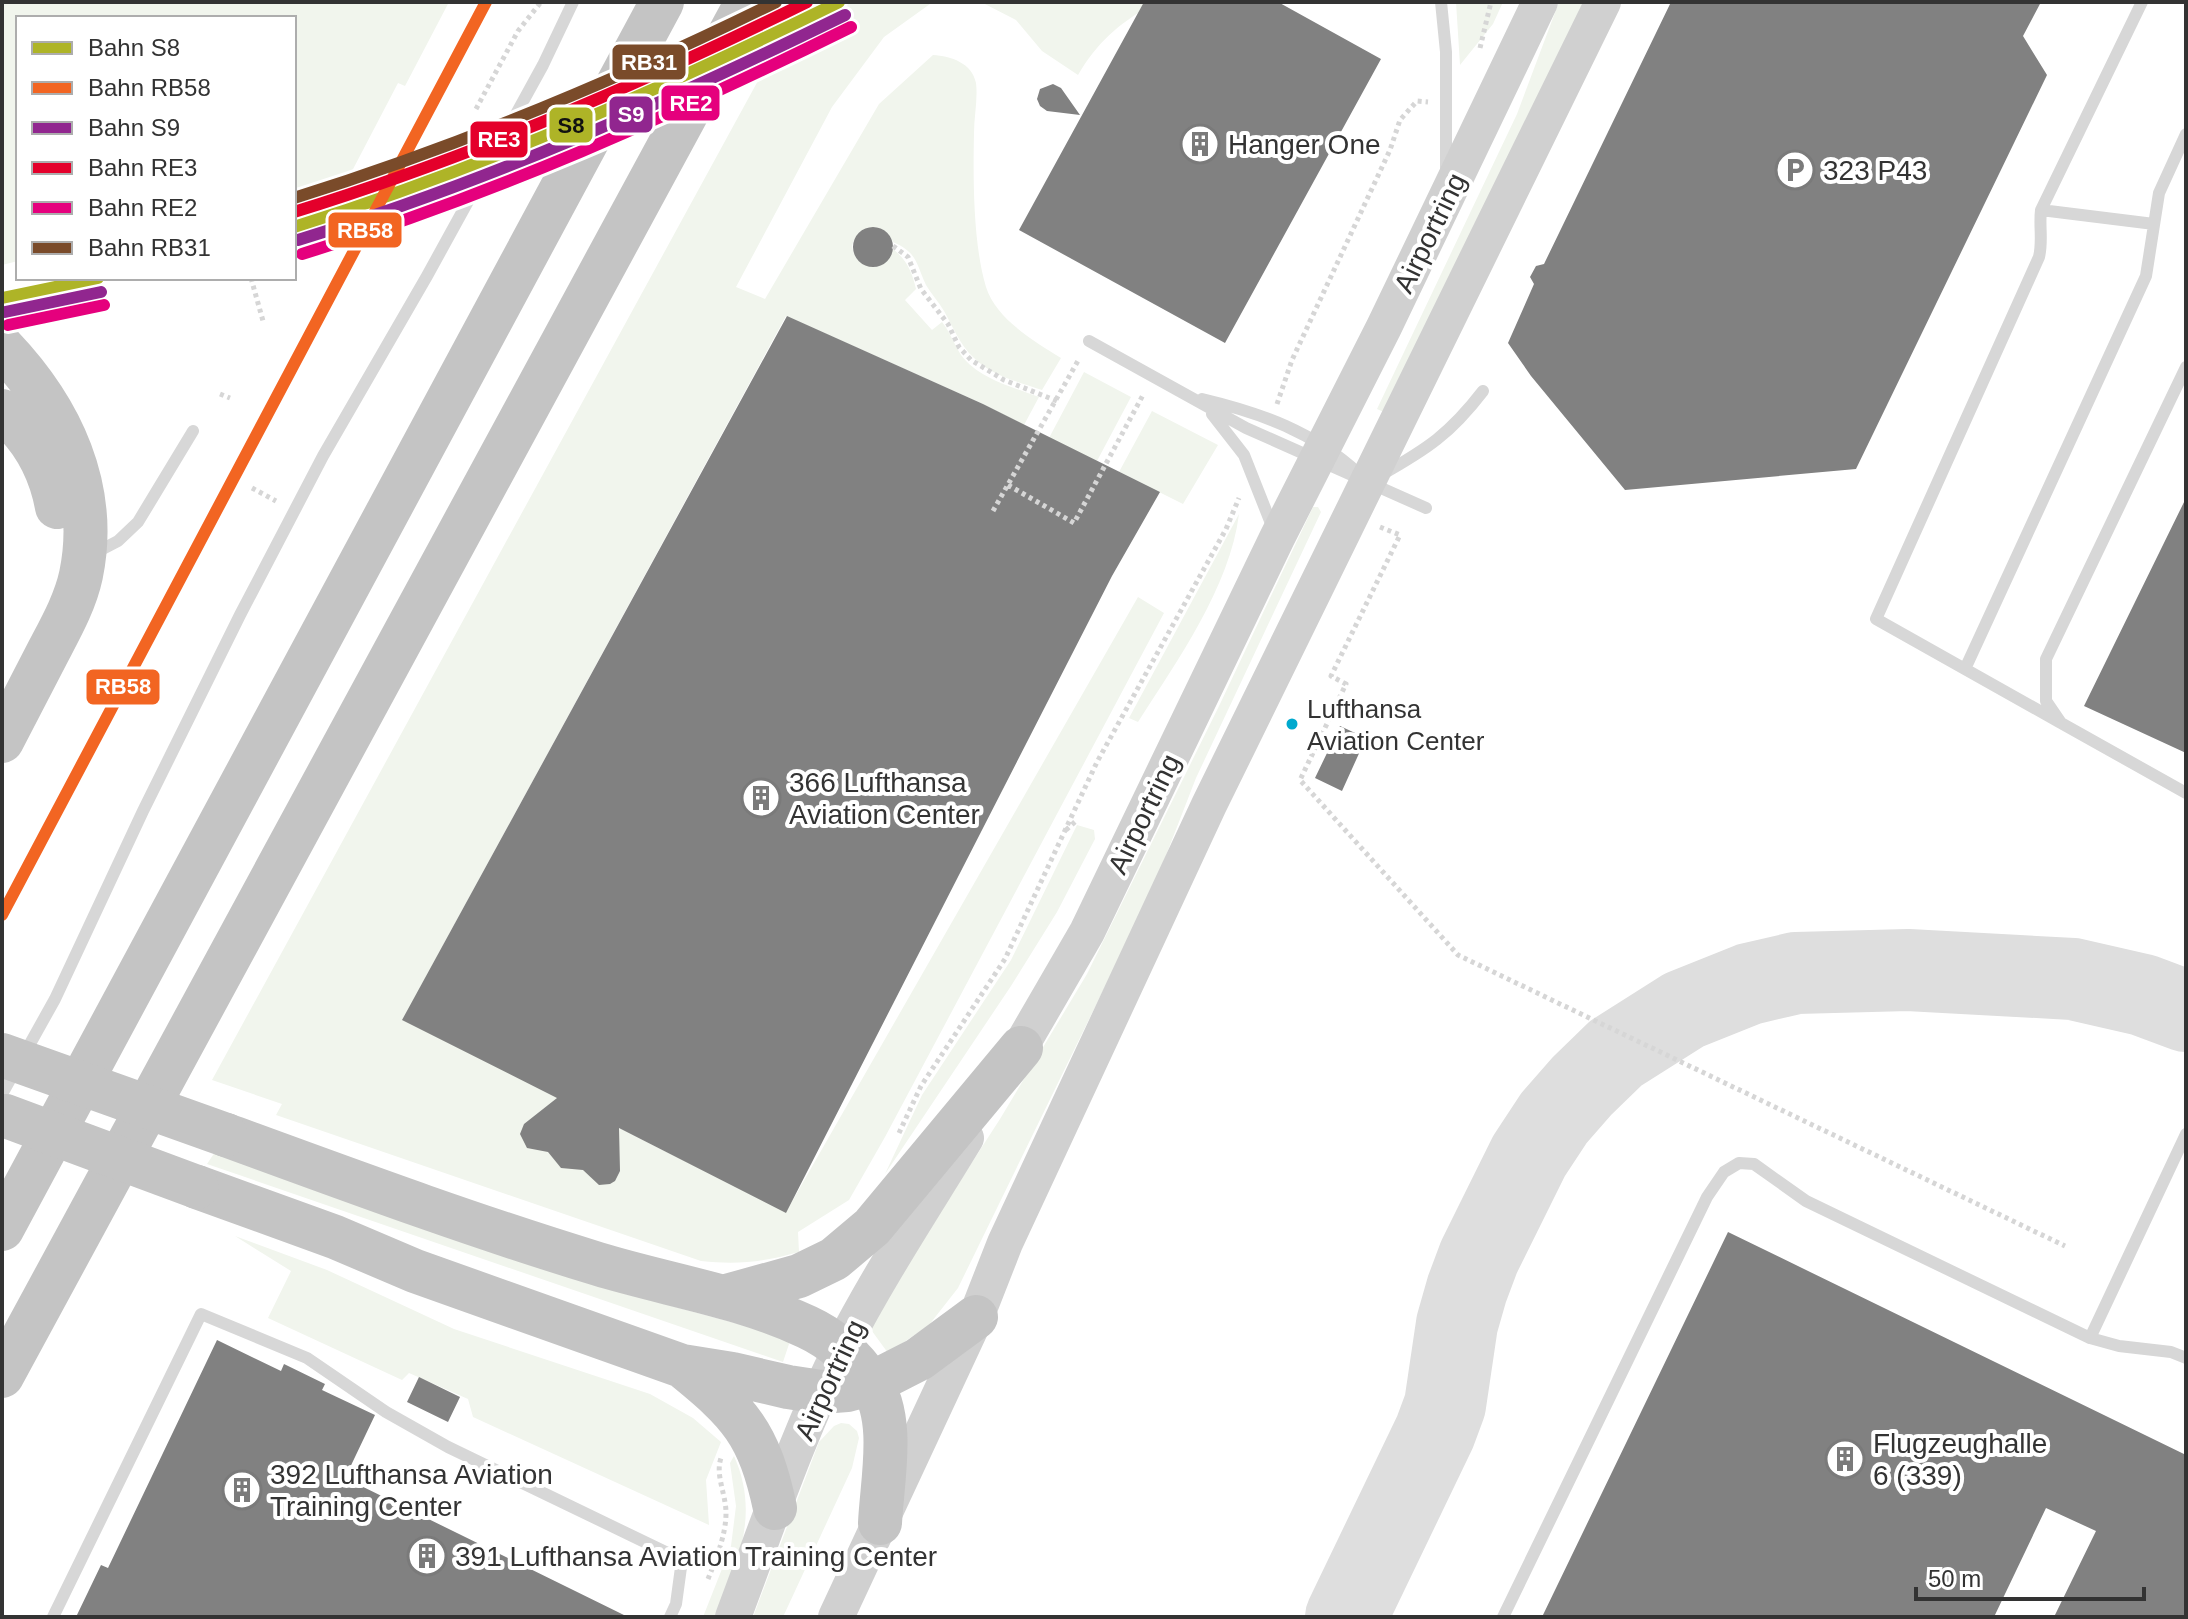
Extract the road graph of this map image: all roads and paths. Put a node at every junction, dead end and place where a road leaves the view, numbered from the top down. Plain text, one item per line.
1 (541, 2) edge
2 (573, 2) edge
3 (662, 2) edge
4 (747, 2) edge
5 (1441, 2) edge
6 (1491, 2) edge
7 (1540, 2) edge
8 (1603, 2) edge
9 (2142, 2) edge
10 (1478, 56) dead end
11 (1446, 104) junction
12 (476, 109) dead end
13 (2186, 134) edge
14 (1447, 199) junction
15 (2041, 210) junction
16 (2154, 224) junction
17 (893, 246) dead end
18 (252, 280) edge
19 (263, 321) dead end
20 (1089, 341) joint
21 (2, 347) edge
22 (2186, 367) edge
23 (1153, 377) junction
24 (1483, 391) dead end
25 (220, 394) dead end
26 (1186, 395) junction
27 (230, 398) dead end
28 (1057, 401) junction
29 (1205, 405) junction
30 (2, 411) edge
31 (1273, 418) junction
32 (193, 431) dead end
33 (1321, 452) junction
34 (1251, 470) junction
35 (1008, 485) junction
36 (252, 488) dead end
37 (1360, 498) junction
38 (274, 500) dead end
39 (1426, 508) dead end
40 (993, 511) dead end
41 (1277, 538) junction
42 (83, 560) junction
43 (1965, 669) junction
44 (2, 698) edge
45 (1132, 700) junction
46 (1127, 717) dead end
47 (2061, 723) junction
48 (2, 741) edge
49 (2186, 793) edge
50 (1077, 820) dead end
51 (1062, 834) junction
52 (2, 1026) edge
53 (1021, 1048) junction
54 (2, 1055) edge
55 (45, 1070) junction
56 (3, 1111) edge
57 (2186, 1134) edge
58 (896, 1142) dead end
59 (2, 1229) edge
60 (2065, 1246) dead end
61 (723, 1297) junction
62 (976, 1317) junction
63 (2090, 1338) junction
64 (842, 1348) junction
65 (2186, 1358) edge
66 (682, 1366) junction
67 (2, 1376) edge
68 (872, 1383) junction
69 (821, 1392) junction
70 (751, 1433) junction
71 (775, 1508) junction
72 (880, 1523) junction
73 (706, 1586) dead end
74 (53, 1617) edge
75 (670, 1617) edge
76 (733, 1617) edge
77 (836, 1617) edge
78 (1503, 1617) edge

1 - 12 path
2 - 56 lane
3 - 59 highway
4 - 67 highway
5 - 11 lane
6 - 10 path
7 - 14 street, Airportring
8 - 37 street, Airportring
9 - 15 lane
11 - 14 lane
11 - 31 path
13 - 16 lane
14 - 33 street, Airportring
15 - 16 lane
15 - 43 lane
16 - 43 lane
17 - 28 path
18 - 19 path
20 - 23 lane
20 - 28 path
21 - 42 highway
22 - 47 lane
23 - 26 lane
23 - 35 path
24 - 37 lane
25 - 27 path
26 - 29 lane
26 - 31 lane
28 - 35 path
29 - 33 lane
29 - 34 lane
30 - 44 highway
31 - 33 lane
32 - 42 lane
33 - 37 lane
33 - 41 street, Airportring
34 - 41 lane
34 - 45 path
35 - 40 path
36 - 38 path
37 - 39 lane
37 - 60 path
37 - 62 street, Airportring
41 - 53 street, Airportring
42 - 48 highway
43 - 47 lane
45 - 46 path
45 - 51 path
47 - 49 lane
50 - 51 path
51 - 58 path
52 - 55 highway
53 - 61 highway
53 - 64 street, Airportring
54 - 55 highway, bridge
55 - 61 highway, bridge
56 - 66 highway, bridge
57 - 63 lane
61 - 64 highway
62 - 68 highway
62 - 72 street, Airportring
63 - 65 lane
63 - 78 lane
64 - 68 highway
64 - 69 street, Airportring
66 - 69 highway
66 - 70 highway
68 - 69 highway
68 - 72 highway
69 - 71 street, Airportring
70 - 71 highway
70 - 73 path
71 - 76 street, Airportring
72 - 77 street, Airportring
74 - 75 lane

